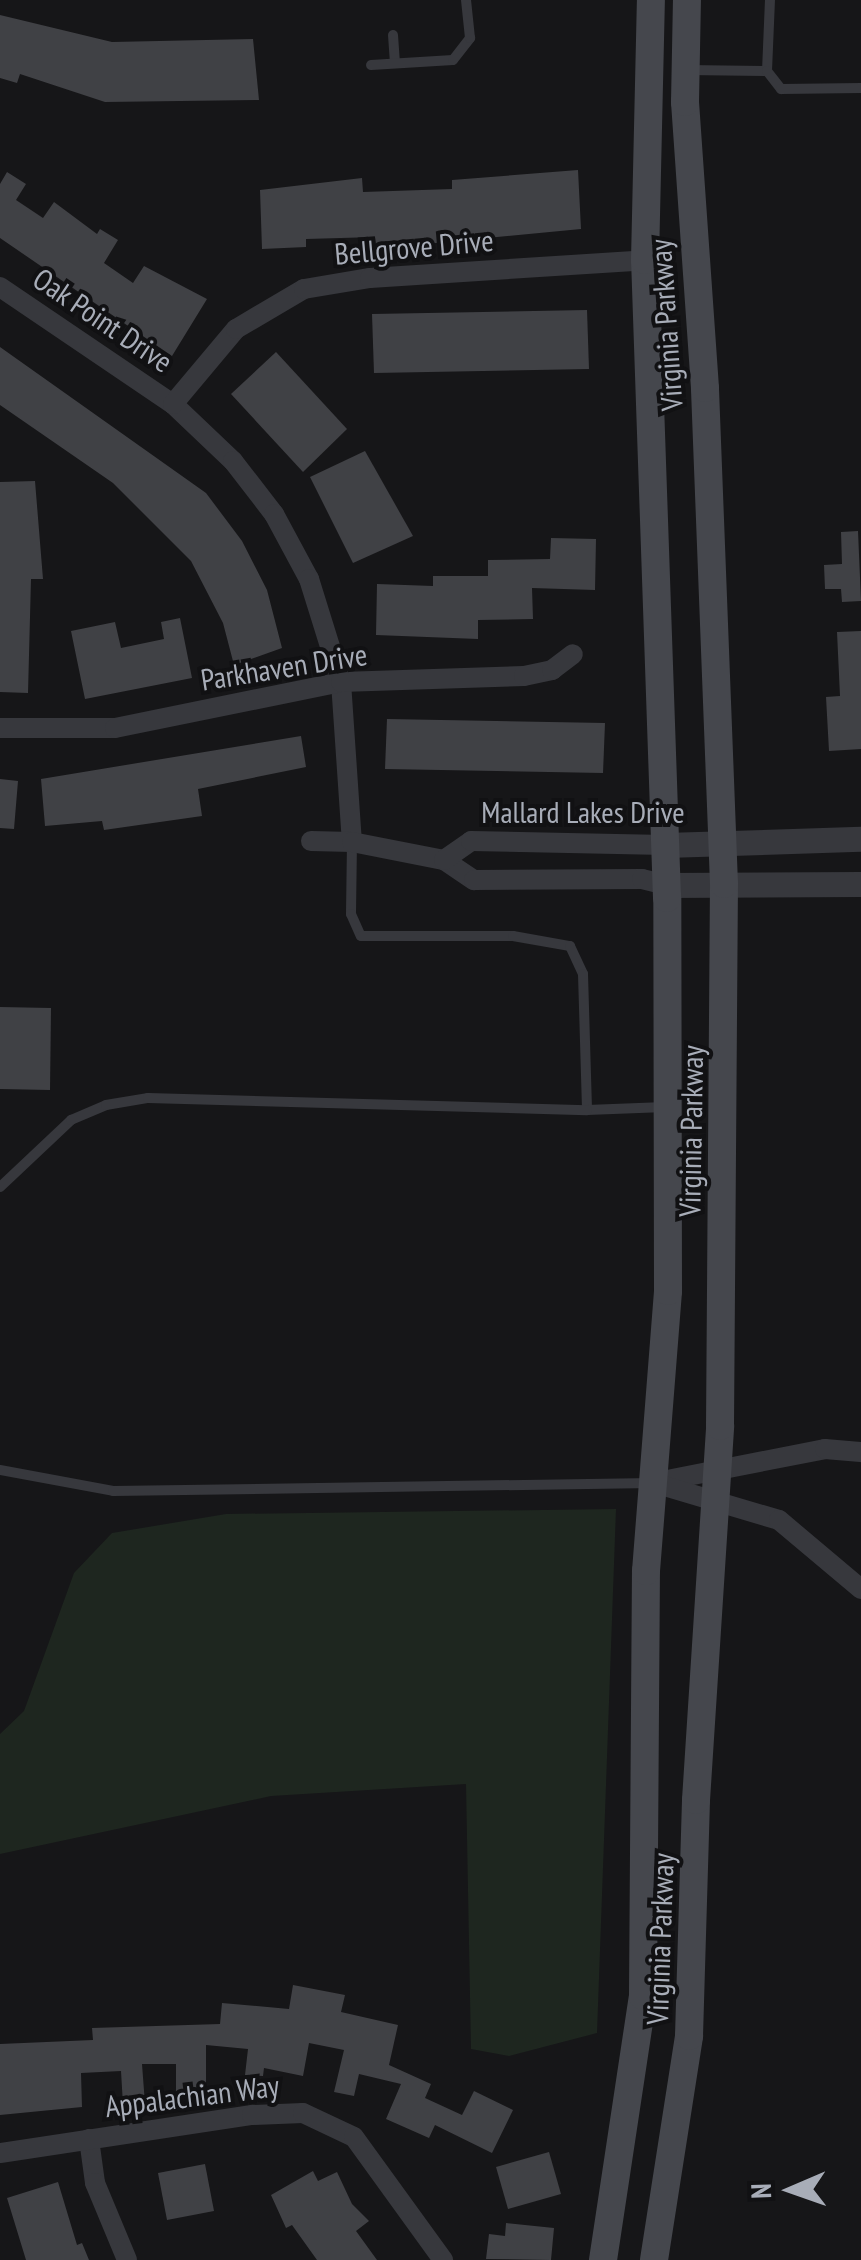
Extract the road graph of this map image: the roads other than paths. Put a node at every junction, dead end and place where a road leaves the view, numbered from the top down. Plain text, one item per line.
1 (466, 0) edge
2 (651, 0) edge
3 (687, 0) edge
4 (770, 0) edge
5 (393, 35) dead end
6 (395, 64) junction
7 (371, 65) dead end
8 (685, 70) junction
9 (767, 70) junction
10 (861, 88) edge
11 (645, 260) junction
12 (0, 287) edge
13 (173, 404) junction
14 (573, 654) dead end
15 (341, 682) junction
16 (0, 728) edge
17 (861, 839) edge
18 (311, 841) dead end
19 (352, 842) junction
20 (665, 845) junction
21 (722, 845) junction
22 (444, 860) junction
23 (724, 884) junction
24 (861, 884) edge
25 (666, 885) junction
26 (666, 1107) junction
27 (587, 1110) junction
28 (0, 1187) edge
29 (861, 1452) edge
30 (719, 1464) junction
31 (0, 1470) edge
32 (654, 1483) junction
33 (718, 1501) junction
34 (861, 1589) edge
35 (89, 2139) junction
36 (0, 2153) edge
37 (127, 2260) edge
38 (443, 2260) edge
39 (603, 2260) edge
40 (654, 2260) edge

1 - 6 lane
2 - 11 main road, Virginia Parkway
3 - 8 main road, Virginia Parkway
4 - 9 lane
5 - 6 lane
6 - 7 lane
8 - 9 lane
8 - 21 main road, Virginia Parkway
9 - 10 lane
11 - 13 street, Bellgrove Drive
11 - 20 main road, Virginia Parkway
12 - 13 street, Oak Point Drive
13 - 15 street, Oak Point Drive
14 - 15 street, Parkhaven Drive
15 - 16 street, Parkhaven Drive
15 - 19 street, Oak Point Drive
17 - 21 street, Mallard Lakes Drive
18 - 19 street
19 - 22 street
19 - 27 lane
20 - 21 street, Mallard Lakes Drive
20 - 22 street, Mallard Lakes Drive
20 - 25 main road, Virginia Parkway
21 - 23 main road, Virginia Parkway
22 - 25 street
23 - 24 street
23 - 25 street
23 - 30 main road, Virginia Parkway
25 - 26 main road, Virginia Parkway
26 - 27 lane
26 - 32 main road, Virginia Parkway
27 - 28 lane
29 - 30 street
30 - 32 street
30 - 33 main road, Virginia Parkway
31 - 32 lane
32 - 33 street
32 - 39 main road, Virginia Parkway
33 - 34 street
33 - 40 main road, Virginia Parkway
35 - 36 street, Appalachian Way
35 - 37 street
35 - 38 street, Appalachian Way

